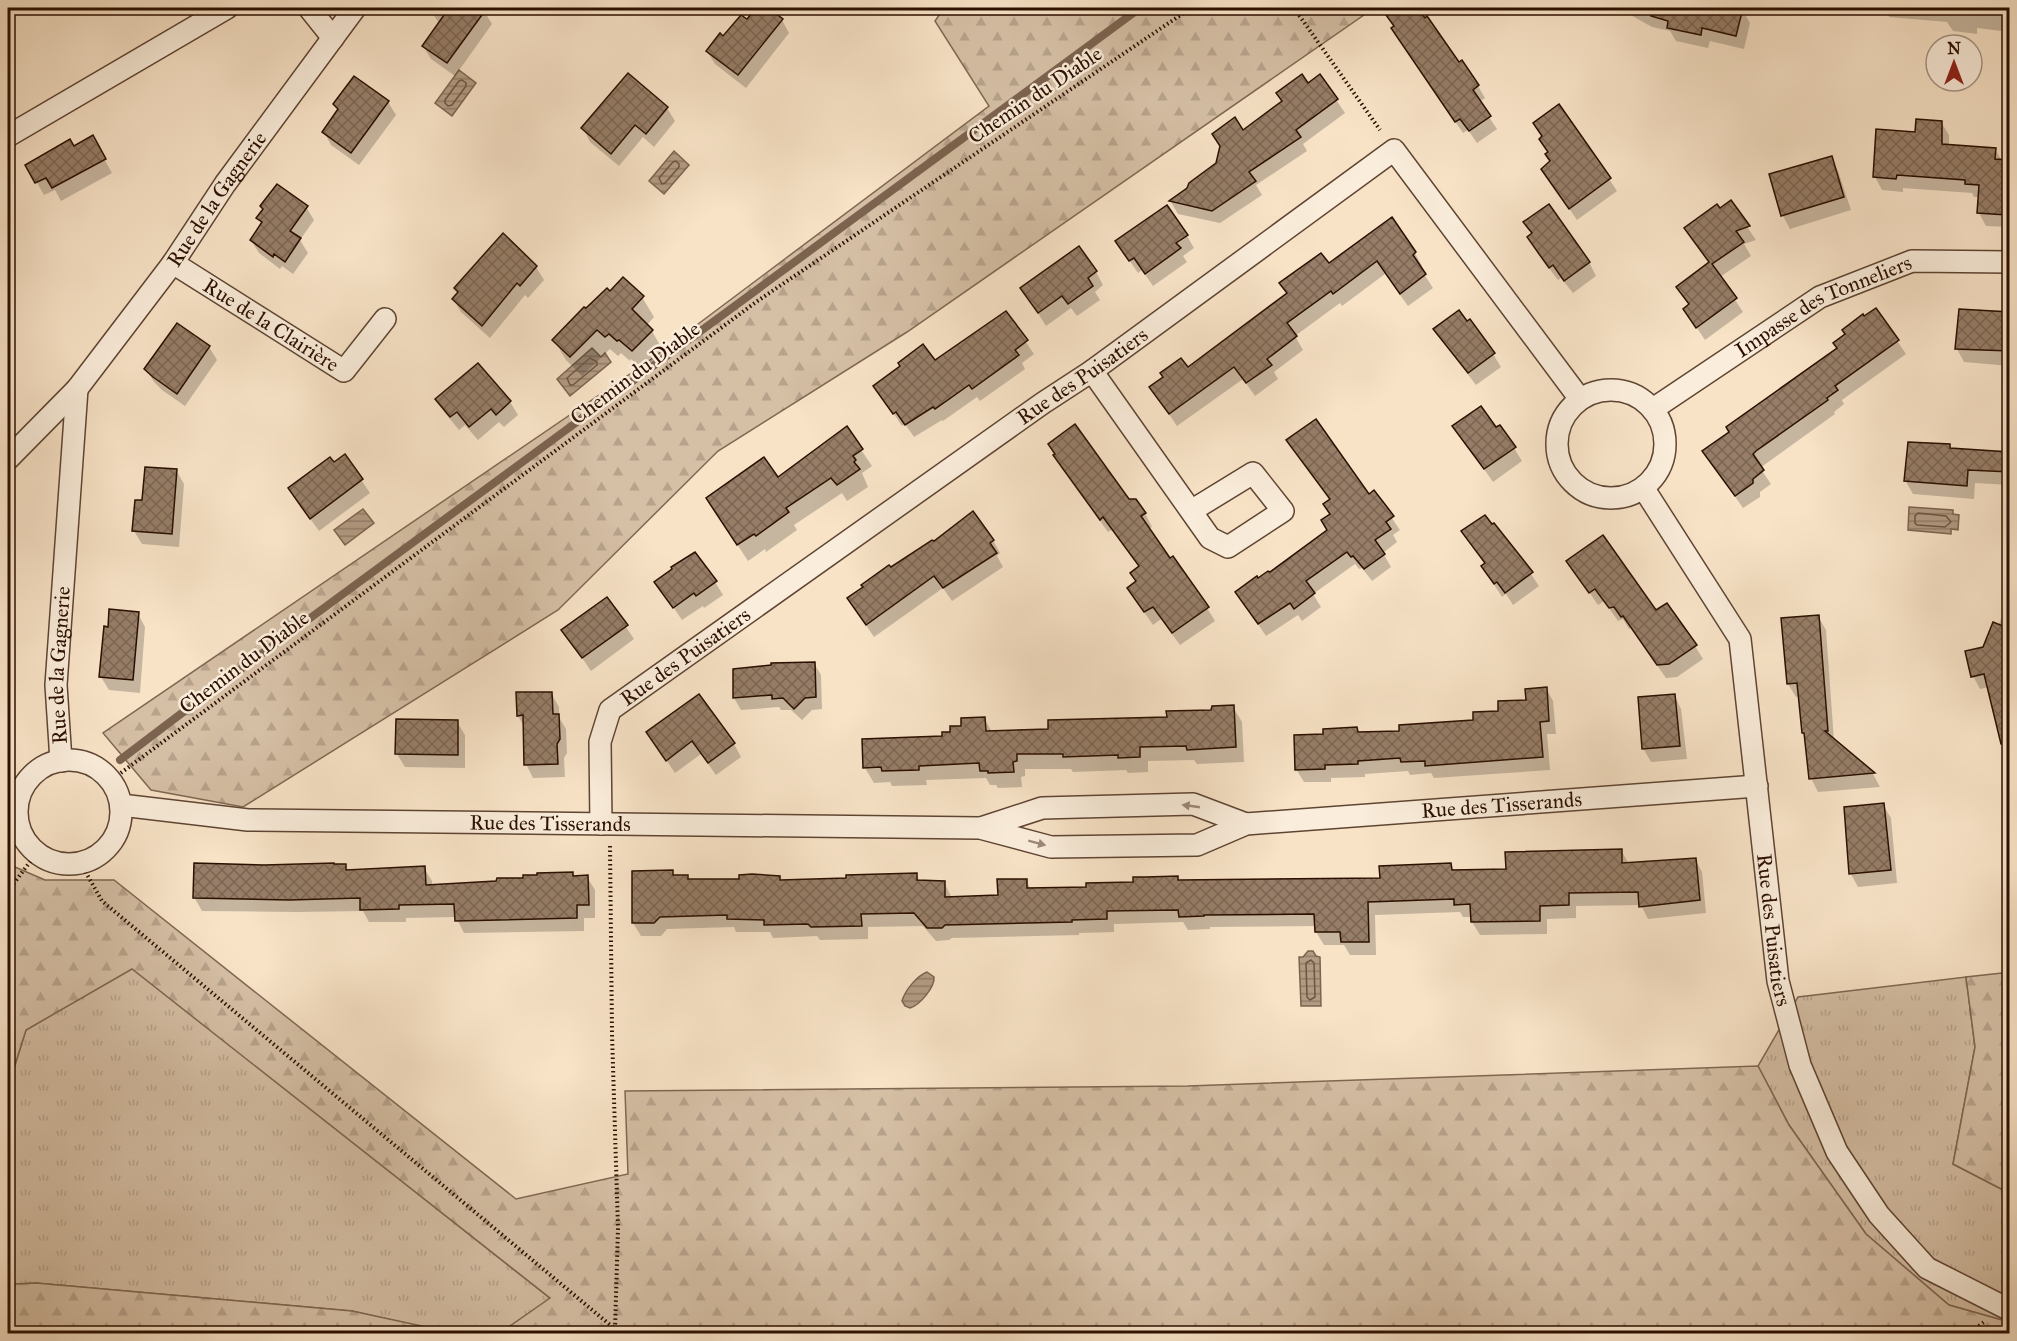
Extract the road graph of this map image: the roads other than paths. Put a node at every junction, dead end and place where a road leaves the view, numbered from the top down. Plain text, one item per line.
1 (227, 8) edge
2 (309, 8) edge
3 (355, 8) edge
4 (333, 38) junction
5 (8, 136) edge
6 (173, 262) junction
7 (2010, 262) edge
8 (385, 319) dead end
9 (1092, 370) junction
10 (77, 389) junction
11 (1580, 399) junction
12 (1653, 409) junction
13 (8, 459) edge
14 (1644, 489) junction
15 (1191, 511) dead end
16 (61, 761) junction
17 (1757, 786) junction
18 (121, 805) junction
19 (12, 807) edge
20 (605, 824) junction
21 (1246, 824) junction
22 (980, 828) junction
23 (2010, 1310) edge

1 - 5 street
2 - 4 street
3 - 4 street, Rue de la Gagnerie
4 - 6 street, Rue de la Gagnerie
6 - 8 street, Rue de la Clairière
6 - 10 street, Rue de la Gagnerie
7 - 12 street, Impasse des Tonneliers
9 - 11 street, Rue des Puisatiers
9 - 15 street
9 - 20 street, Rue des Puisatiers
10 - 13 street, Rue de la Gagnerie
10 - 16 street, Rue de la Gagnerie
11 - 12 street
11 - 14 street
12 - 14 street
14 - 17 street, Rue des Puisatiers
16 - 18 street
16 - 19 street
17 - 21 street, Rue des Tisserands
17 - 23 street, Rue des Puisatiers
18 - 19 street
18 - 20 street, Rue des Tisserands
20 - 22 street, Rue des Tisserands
22 -> 21 street, Rue des Tisserands
21 -> 22 street, Rue des Tisserands

